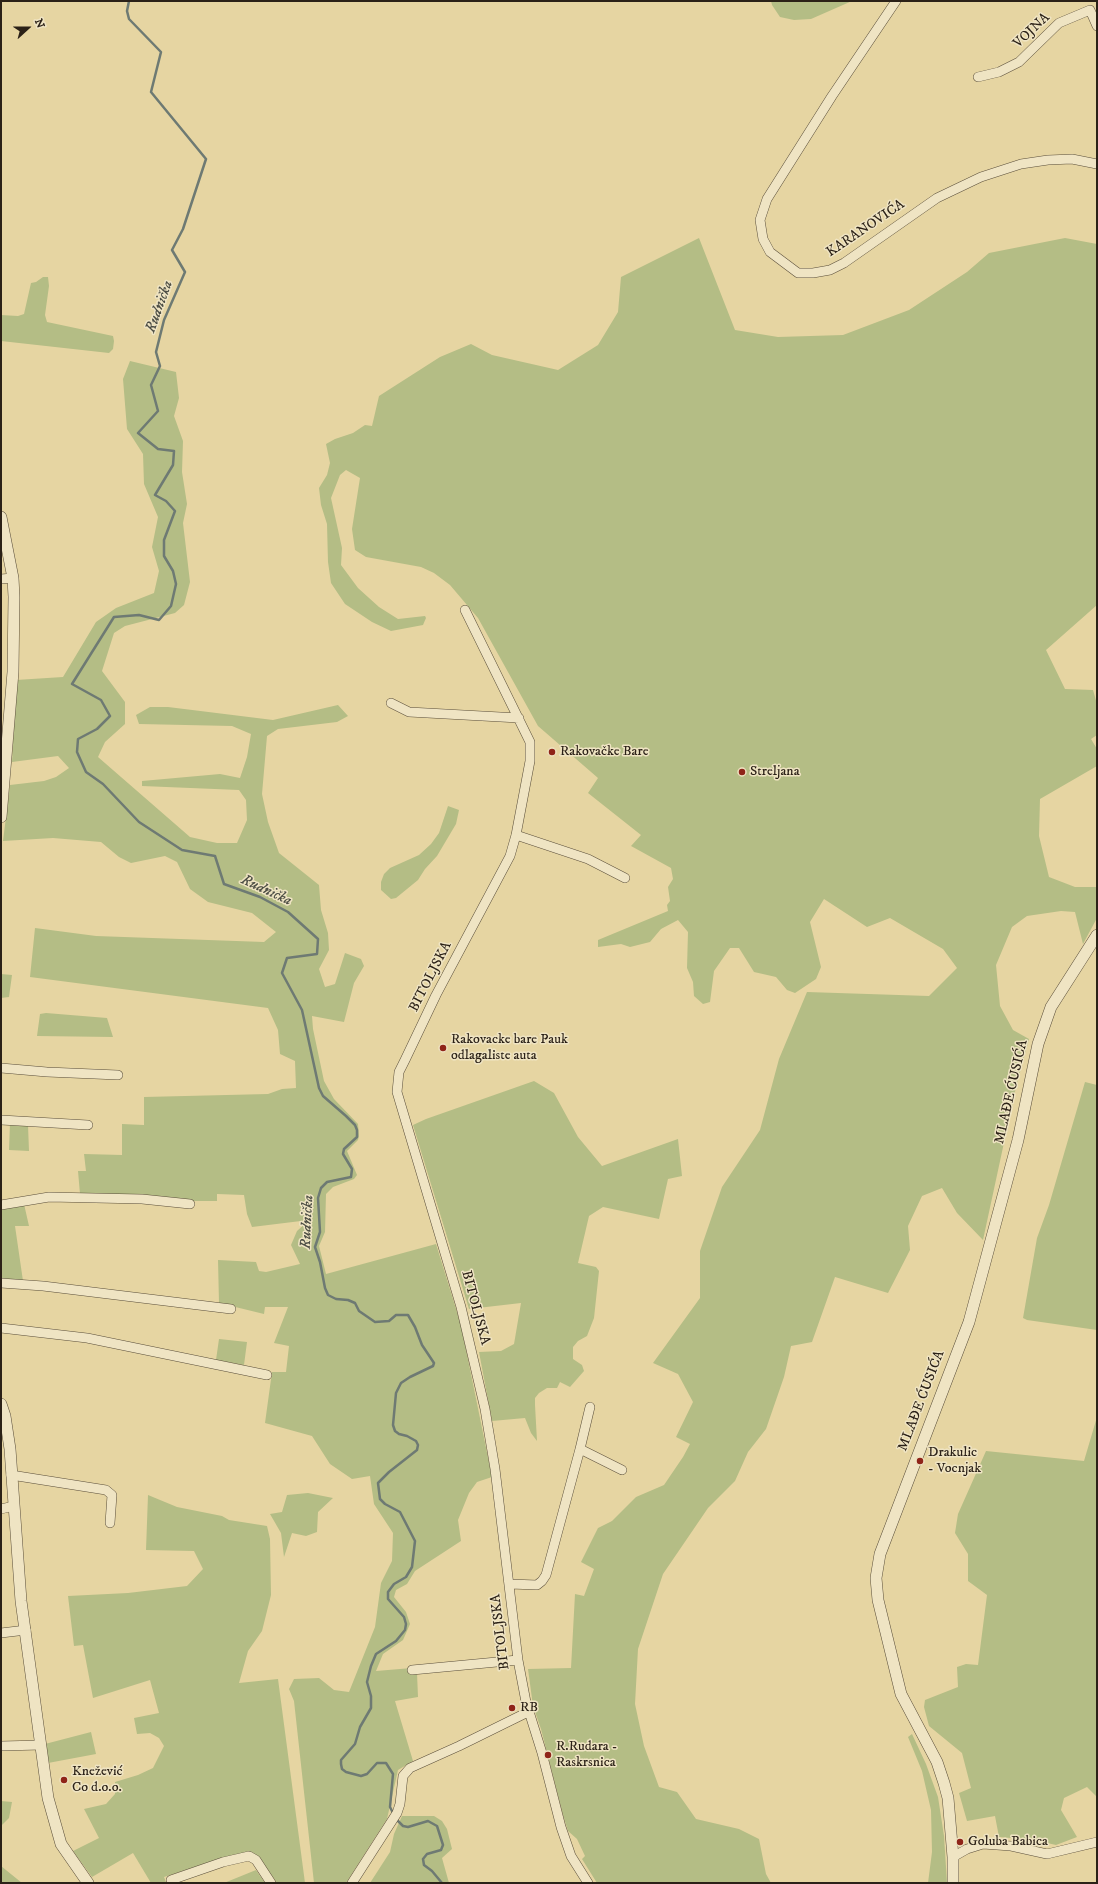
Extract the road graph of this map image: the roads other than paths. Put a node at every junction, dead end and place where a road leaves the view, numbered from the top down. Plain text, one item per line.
1 (896, 1) edge
2 (1097, 26) edge
3 (978, 77) dead end
4 (1097, 164) edge
5 (1, 517) edge
6 (13, 578) junction
7 (1, 579) edge
8 (465, 610) dead end
9 (391, 703) dead end
10 (519, 718) junction
11 (1, 816) edge
12 (516, 835) junction
13 (625, 878) dead end
14 (1097, 935) edge
15 (1, 1068) edge
16 (118, 1075) dead end
17 (1, 1120) edge
18 (88, 1125) dead end
19 (190, 1204) dead end
20 (1, 1205) edge
21 (1, 1283) edge
22 (232, 1309) dead end
23 (1, 1328) edge
24 (268, 1375) dead end
25 (1, 1404) edge
26 (590, 1407) dead end
27 (580, 1449) junction
28 (622, 1470) dead end
29 (11, 1475) junction
30 (14, 1506) junction
31 (1, 1509) edge
32 (110, 1523) dead end
33 (510, 1584) junction
34 (26, 1630) junction
35 (1, 1633) edge
36 (518, 1660) junction
37 (412, 1670) dead end
38 (528, 1712) junction
39 (41, 1745) junction
40 (1, 1746) edge
41 (1097, 1842) edge
42 (953, 1858) junction
43 (171, 1880) dead end
44 (88, 1883) edge
45 (271, 1883) edge
46 (352, 1883) edge
47 (588, 1883) edge
48 (953, 1883) edge

1 - 4 street, KARANOVIĆA
2 - 3 street, VOJNA
5 - 6 street
6 - 7 street
6 - 11 street
8 - 10 street, BITOLJSKA
9 - 10 street
10 - 12 street, BITOLJSKA
12 - 13 street
12 - 33 street, BITOLJSKA
14 - 42 street, MLAĐE ĆUSIĆA
15 - 16 street
17 - 18 street
19 - 20 street
21 - 22 street
23 - 24 street
25 - 29 street
26 - 27 street
27 - 28 street
27 - 33 street
29 - 30 street
29 - 32 street
30 - 31 street
30 - 34 street
33 - 36 street, BITOLJSKA
34 - 35 street
34 - 39 street
36 - 37 street
36 - 38 street, BITOLJSKA
38 - 46 street
38 - 47 street, BITOLJSKA
39 - 40 street
39 - 44 street
41 - 42 street
42 - 48 street, MLAĐE ĆUSIĆA
43 - 45 street

